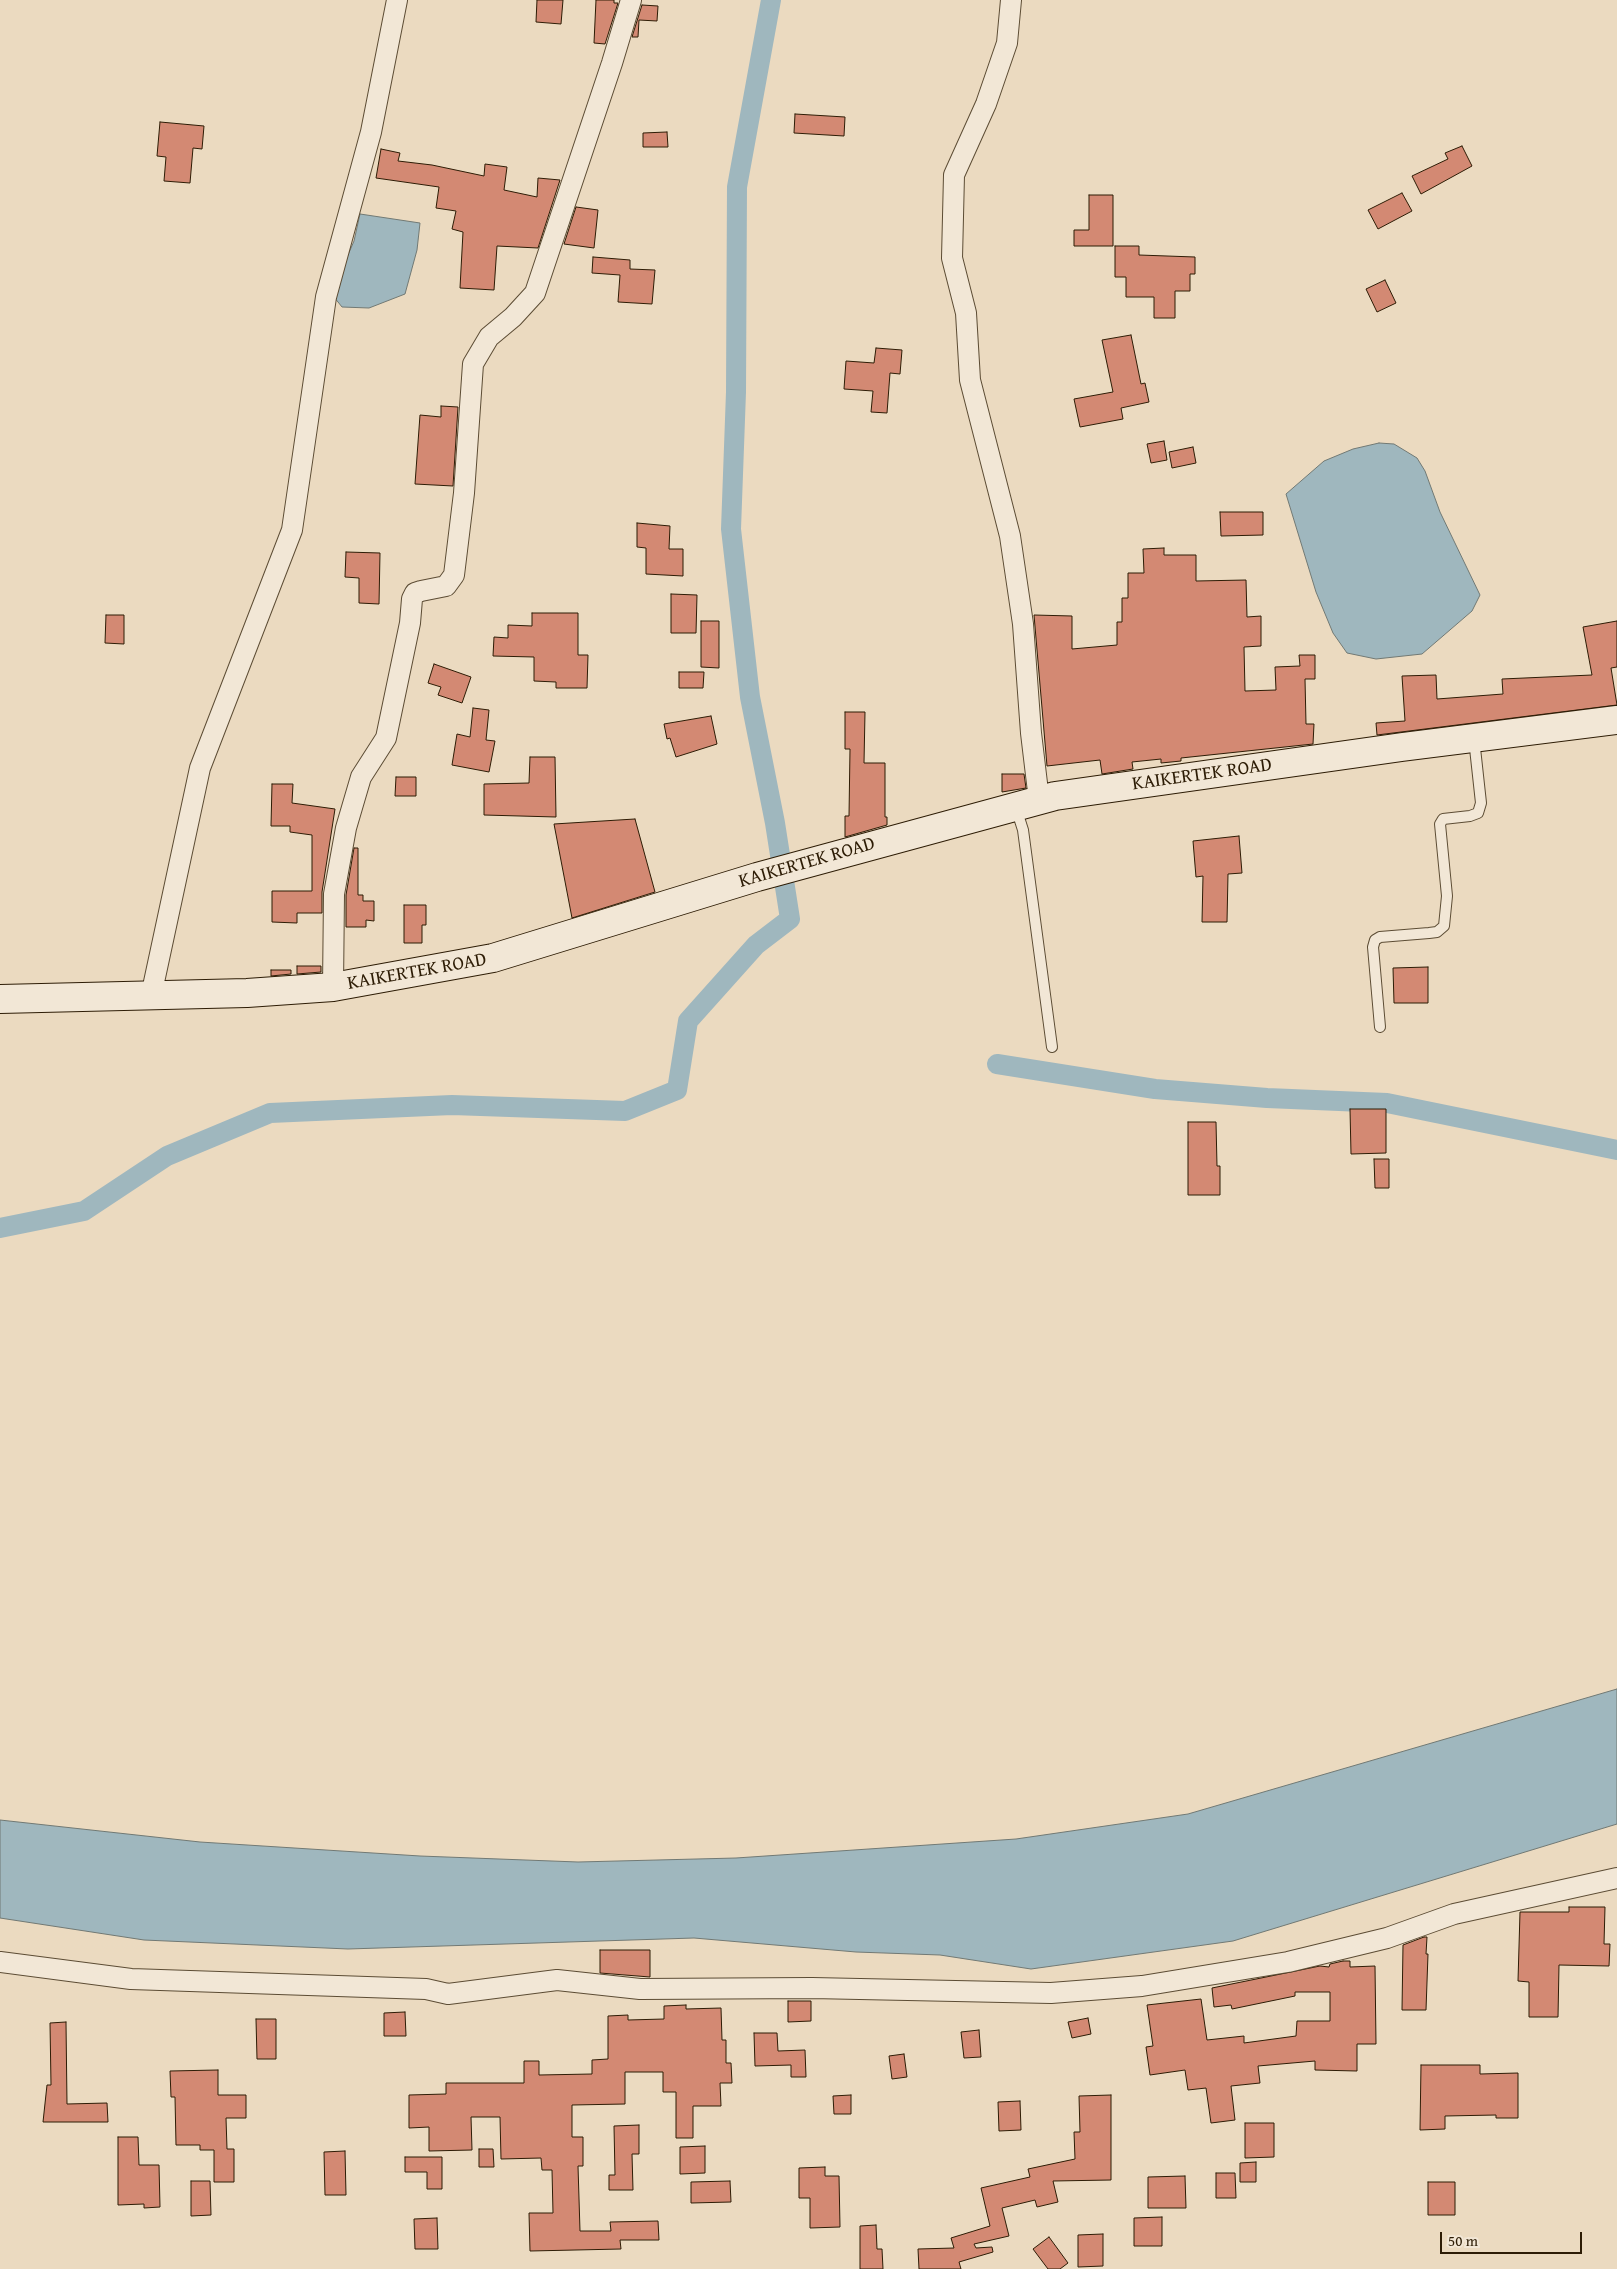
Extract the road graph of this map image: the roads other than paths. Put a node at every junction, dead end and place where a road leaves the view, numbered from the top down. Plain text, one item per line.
1 (397, 0) edge
2 (631, 0) edge
3 (1011, 0) edge
4 (1617, 720) edge
5 (1474, 738) junction
6 (1027, 803) junction
7 (333, 987) junction
8 (151, 996) junction
9 (0, 999) edge
10 (1380, 1027) dead end
11 (1052, 1047) dead end
12 (1617, 1878) edge
13 (0, 1962) edge

1 - 8 street
2 - 7 street
3 - 6 street
4 - 5 main road, KAIKERTEK ROAD
5 - 6 main road, KAIKERTEK ROAD
5 - 10 lane
6 - 7 main road, KAIKERTEK ROAD
6 - 11 lane
7 - 8 main road, KAIKERTEK ROAD
8 - 9 main road, KAIKERTEK ROAD
12 - 13 street

